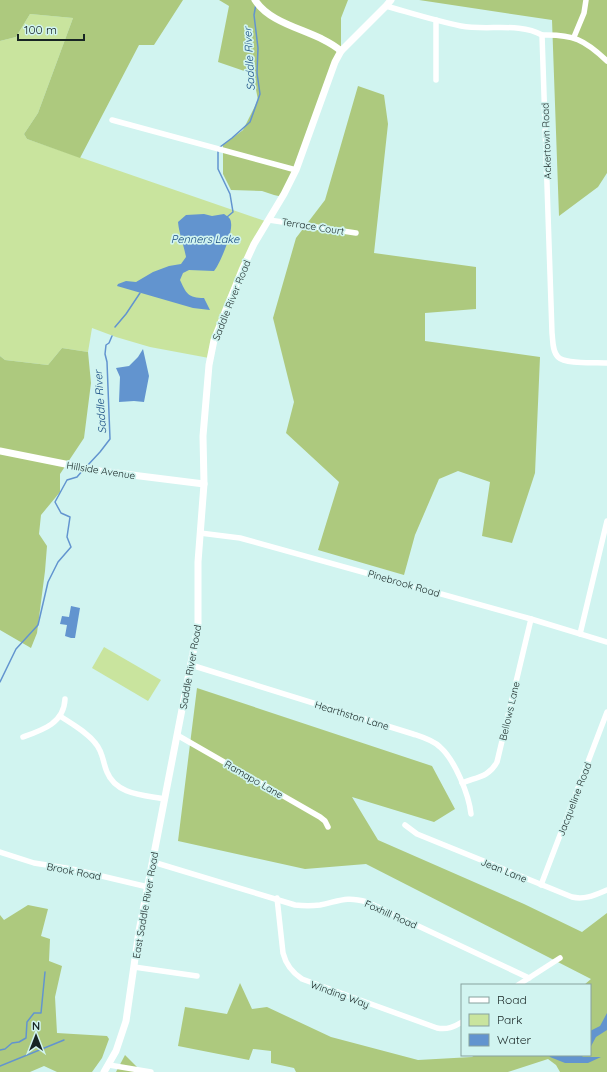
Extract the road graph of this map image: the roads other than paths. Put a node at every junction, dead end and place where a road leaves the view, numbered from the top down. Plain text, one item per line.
1 (255, 0) edge
2 (586, 0) edge
3 (389, 3) edge
4 (436, 20) junction
5 (542, 35) junction
6 (574, 37) junction
7 (341, 51) junction
8 (607, 61) edge
9 (436, 80) dead end
10 (112, 120) dead end
11 (296, 170) junction
12 (269, 220) junction
13 (356, 233) dead end
14 (607, 363) edge
15 (0, 451) edge
16 (204, 484) junction
17 (607, 521) edge
18 (200, 533) junction
19 (531, 618) junction
20 (580, 634) junction
21 (607, 642) edge
22 (191, 665) junction
23 (65, 699) dead end
24 (607, 712) edge
25 (60, 716) junction
26 (177, 735) junction
27 (23, 737) dead end
28 (462, 783) junction
29 (165, 799) junction
30 (471, 814) dead end
31 (405, 825) dead end
32 (328, 827) dead end
33 (0, 852) edge
34 (153, 862) junction
35 (541, 885) junction
36 (148, 887) junction
37 (607, 890) edge
38 (277, 898) junction
39 (560, 958) dead end
40 (134, 967) junction
41 (197, 976) dead end
42 (529, 978) junction
43 (520, 984) edge
44 (461, 1022) edge
45 (109, 1065) junction
46 (104, 1072) edge
47 (151, 1072) edge

1 - 7 main road
2 - 6 street
3 - 4 street
3 - 7 main road, Saddle River Road
4 - 5 street
4 - 9 street
5 - 6 street
5 - 14 street, Ackertown Road
6 - 8 street
7 - 11 main road, Saddle River Road
10 - 11 street
11 - 12 main road, Saddle River Road
12 - 13 street, Terrace Court
12 - 16 main road, Saddle River Road
15 - 16 main road, Hillside Avenue
16 - 18 main road, Saddle River Road
17 - 20 street
18 - 19 street, Pinebrook Road
18 - 22 main road, Saddle River Road
19 - 20 street, Pinebrook Road
19 - 28 street, Bellows Lane
20 - 21 street, Pinebrook Road
22 - 26 main road, Saddle River Road
22 - 28 street, Hearthston Lane
23 - 25 street
24 - 35 street, Jacqueline Road
25 - 27 street
25 - 29 street
26 - 29 main road, East Saddle River Road
26 - 32 street, Ramapo Lane
28 - 30 street, Hearthston Lane
29 - 34 main road, East Saddle River Road
31 - 35 street, Jean Lane
33 - 36 street, Brook Road
34 - 36 main road, East Saddle River Road
34 - 38 street, Foxhill Road
35 - 37 street, Jean Lane
36 - 40 main road, East Saddle River Road
38 - 42 street, Foxhill Road
38 - 44 street, Winding Way
39 - 42 street
40 - 41 street
40 - 45 main road, East Saddle River Road
42 - 43 street
45 - 46 main road, East Saddle River Road
45 - 47 street

